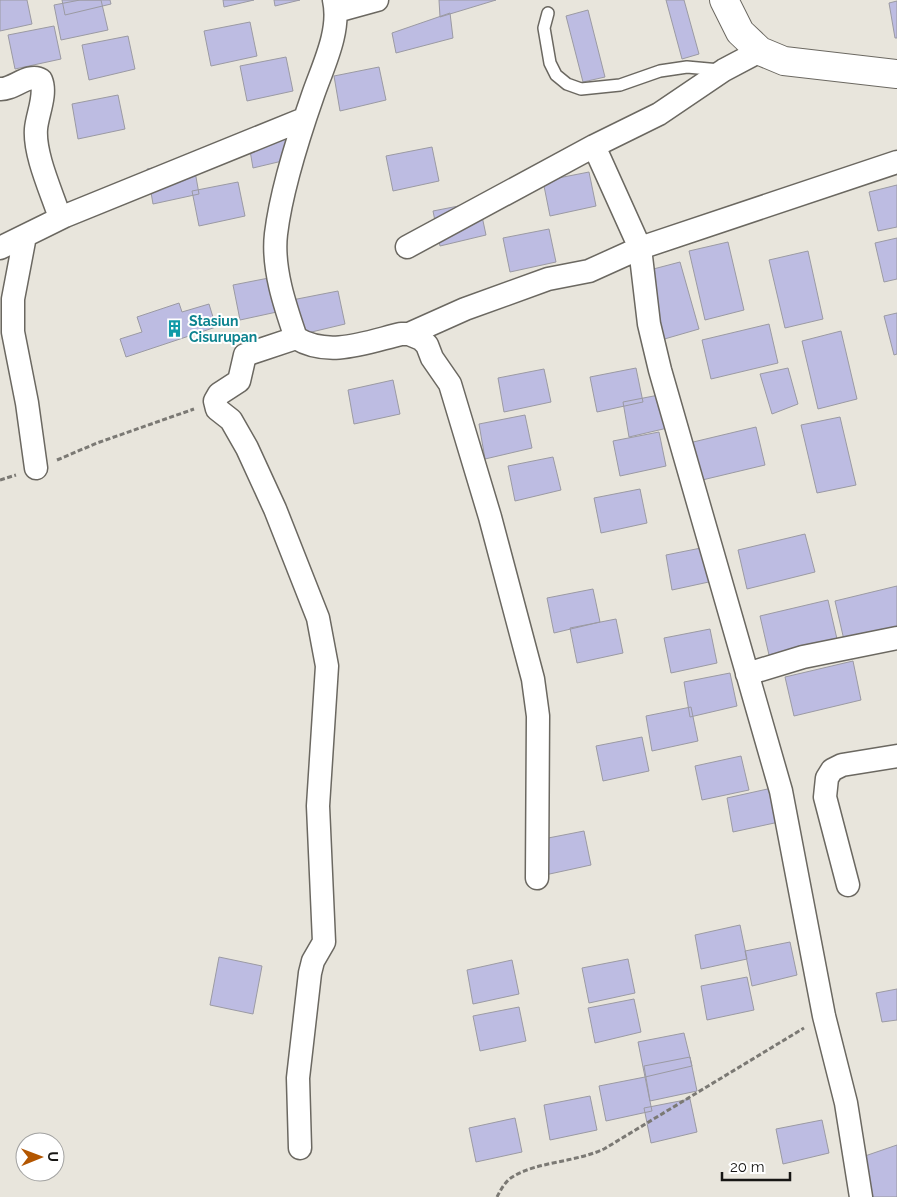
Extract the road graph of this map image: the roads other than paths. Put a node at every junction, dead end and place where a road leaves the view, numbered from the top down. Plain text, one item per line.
1 (377, 0) edge
2 (724, 0) edge
3 (336, 6) edge
4 (548, 13) dead end
5 (760, 51) junction
6 (724, 70) junction
7 (897, 74) edge
8 (0, 89) edge
9 (304, 119) junction
10 (594, 146) junction
11 (897, 162) edge
12 (60, 218) junction
13 (25, 236) junction
14 (407, 247) dead end
15 (0, 248) edge
16 (640, 248) junction
17 (409, 334) junction
18 (296, 338) junction
19 (36, 468) road end
20 (897, 638) edge
21 (746, 674) junction
22 (897, 756) edge
23 (537, 878) dead end
24 (848, 886) dead end
25 (300, 1148) dead end
26 (861, 1197) edge

1 - 3 street
2 - 5 main road
3 - 9 street
4 - 6 lane
5 - 6 street
5 - 7 main road
6 - 10 street
8 - 12 street
9 - 12 street
9 - 18 street
10 - 14 street
10 - 16 street
11 - 16 street
12 - 13 street
13 - 15 street
13 - 19 street
16 - 17 street
16 - 21 street
17 - 18 street
17 - 23 street
18 - 25 street
20 - 21 street
21 - 26 street
22 - 24 street

